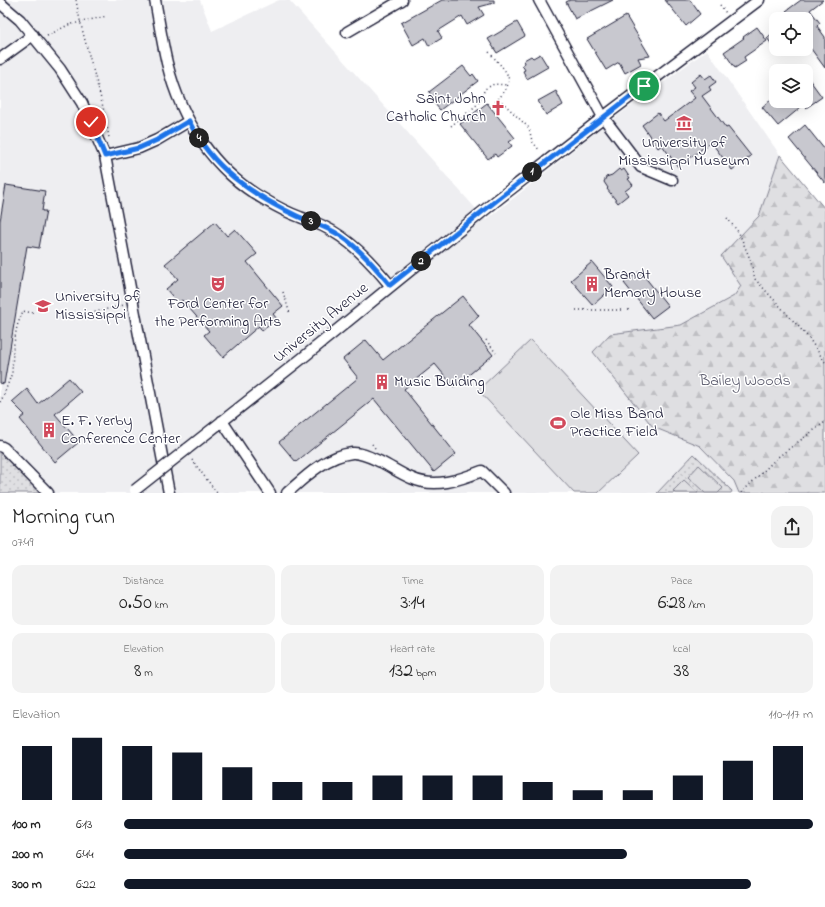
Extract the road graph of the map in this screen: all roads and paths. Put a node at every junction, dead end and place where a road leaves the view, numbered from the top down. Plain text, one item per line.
1 (76, 0) edge
2 (155, 0) edge
3 (402, 0) edge
4 (539, 0) edge
5 (759, 0) edge
6 (0, 2) edge
7 (720, 5) dead end
8 (727, 14) dead end
9 (107, 16) dead end
10 (80, 22) junction
11 (347, 32) dead end
12 (33, 36) junction
13 (43, 38) dead end
14 (489, 52) dead end
15 (0, 59) edge
16 (508, 85) junction
17 (499, 99) junction
18 (492, 106) dead end
19 (603, 117) junction
20 (189, 121) junction
21 (450, 126) dead end
22 (102, 142) junction
23 (540, 151) dead end
24 (105, 156) junction
25 (672, 180) dead end
26 (726, 218) dead end
27 (390, 285) junction
28 (283, 292) dead end
29 (124, 305) dead end
30 (576, 310) dead end
31 (630, 310) dead end
32 (33, 313) dead end
33 (290, 314) dead end
34 (83, 315) dead end
35 (486, 340) dead end
36 (496, 353) dead end
37 (825, 362) edge
38 (0, 402) edge
39 (222, 421) junction
40 (825, 422) edge
41 (0, 446) edge
42 (192, 460) dead end
43 (133, 492) edge
44 (48, 493) edge
45 (169, 493) edge
46 (217, 493) edge
47 (270, 493) edge
48 (287, 493) edge
49 (504, 493) edge
50 (740, 493) edge

1 - 10 path
2 - 20 street
3 - 11 street
4 - 19 street
5 - 19 street, University Avenue
6 - 12 street
7 - 8 path
9 - 10 path
10 - 13 path
10 - 22 path
12 - 15 street
12 - 22 street
14 - 16 path
16 - 17 path
16 - 21 path
17 - 18 path
17 - 23 path
19 - 25 street
19 - 27 street, University Avenue
20 - 24 street
20 - 27 street
22 - 24 street
24 - 45 street
26 - 37 path
27 - 39 street, University Avenue
28 - 33 path
29 - 34 path
30 - 31 path
32 - 38 path
35 - 36 path
39 - 43 street, University Avenue, bridge
39 - 47 street
40 - 50 path
41 - 44 street
42 - 46 path
48 - 49 street

